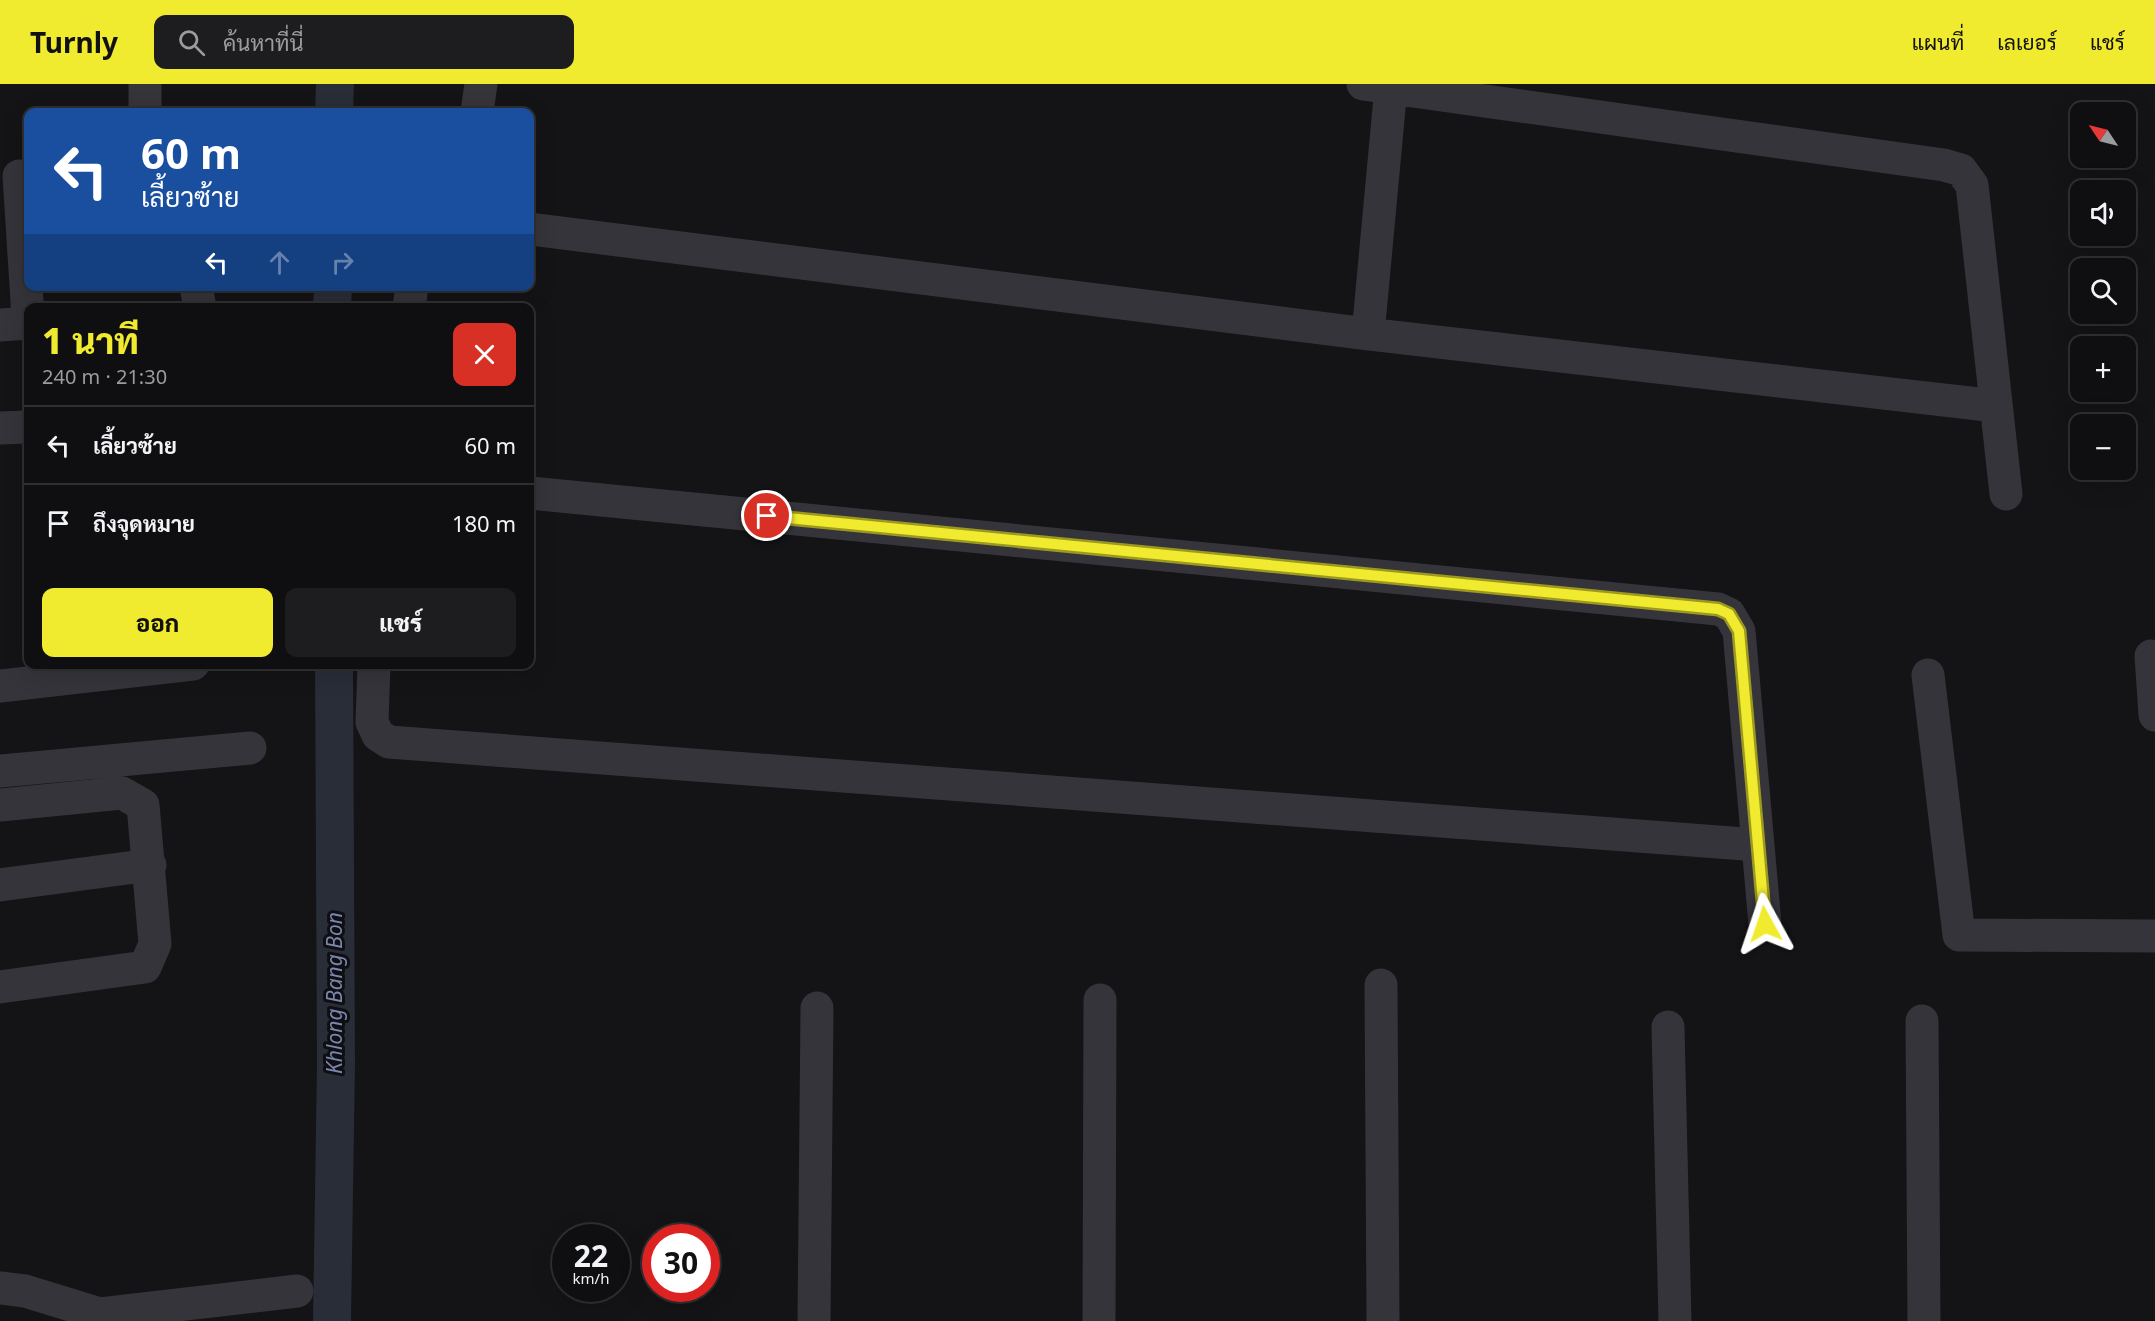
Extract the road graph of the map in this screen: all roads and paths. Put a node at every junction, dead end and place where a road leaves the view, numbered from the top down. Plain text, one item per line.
1 (145, 84) edge
2 (481, 84) edge
3 (1377, 86) edge
4 (145, 108) edge
5 (478, 108) edge
6 (16, 176) edge
7 (534, 230) edge
8 (24, 270) edge
9 (24, 323) edge
10 (0, 325) edge
11 (1368, 334) junction
12 (1996, 406) junction
13 (24, 427) edge
14 (0, 428) edge
15 (534, 493) edge
16 (2006, 494) dead end
17 (2151, 656) dead end
18 (149, 669) edge
19 (374, 669) edge
20 (1928, 675) dead end
21 (0, 686) edge
22 (2155, 715) edge
23 (250, 748) dead end
24 (0, 771) edge
25 (0, 805) edge
26 (1758, 845) junction
27 (150, 865) junction
28 (0, 885) edge
29 (1765, 924) dead end
30 (2155, 936) edge
31 (1381, 985) dead end
32 (0, 987) edge
33 (1100, 1000) dead end
34 (817, 1008) dead end
35 (1922, 1021) dead end
36 (1668, 1027) dead end
37 (0, 1288) edge
38 (297, 1291) dead end
39 (814, 1321) edge
40 (1099, 1321) edge
41 (1383, 1321) edge
42 (1675, 1321) edge
43 (1924, 1321) edge

1 - 4 street
2 - 5 street
3 - 11 street
3 - 12 street
6 - 8 street
7 - 11 street
9 - 10 street
11 - 12 street
12 - 16 street
13 - 14 street
15 - 26 street
17 - 22 street
18 - 21 street
19 - 26 street
20 - 30 street
23 - 24 street
25 - 27 street
26 - 29 street
27 - 28 street
27 - 32 street
31 - 41 street
33 - 40 street
34 - 39 street
35 - 43 street
36 - 42 street
37 - 38 street

